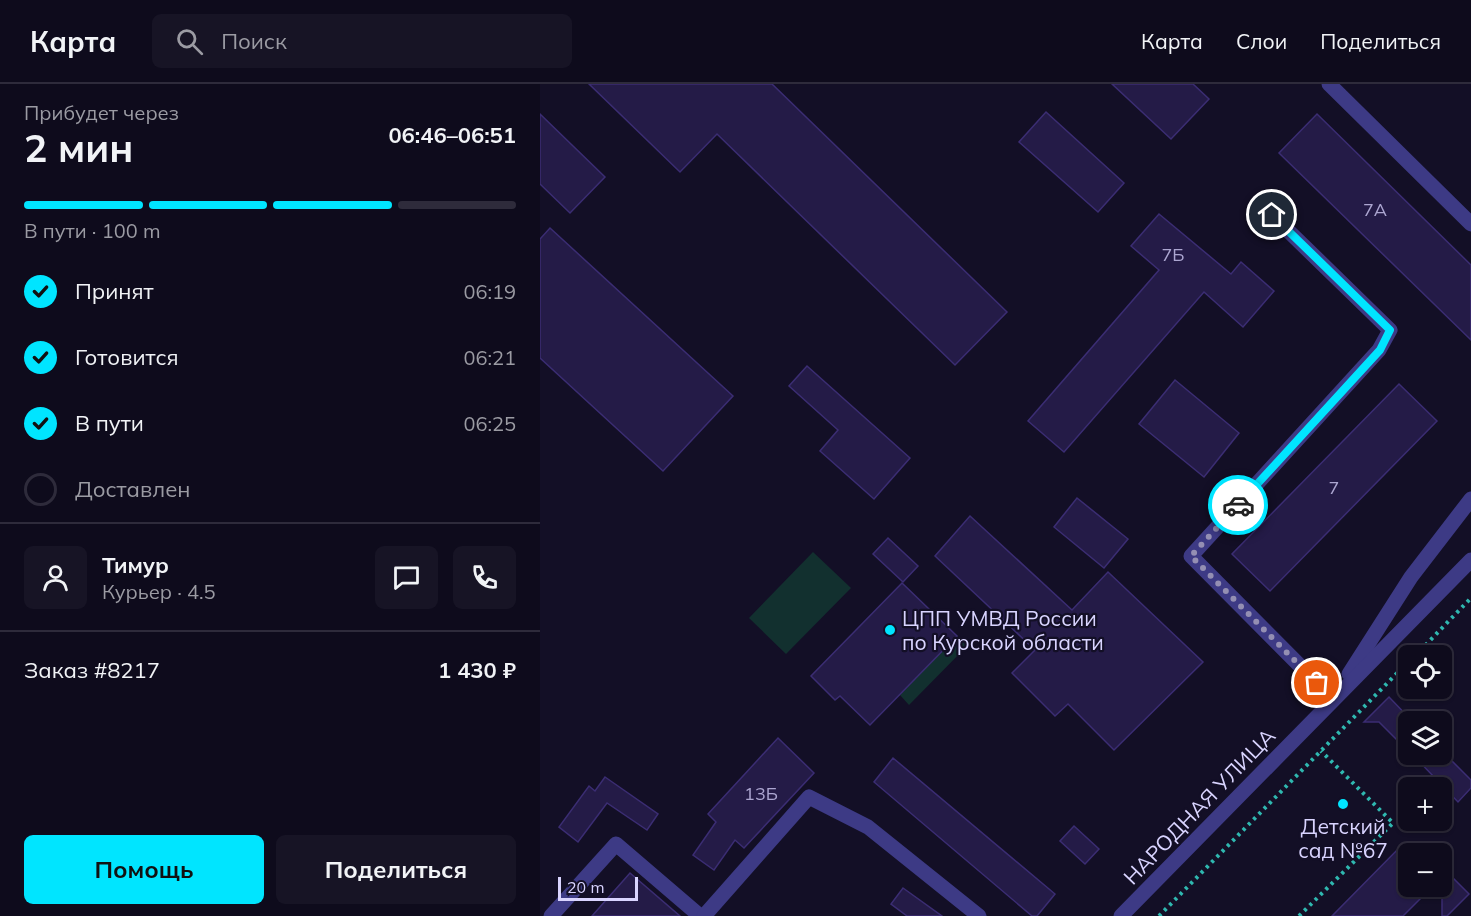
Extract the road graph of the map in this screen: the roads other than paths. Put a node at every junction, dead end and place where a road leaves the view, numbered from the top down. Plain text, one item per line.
1 (1329, 84) edge
2 (1272, 215) dead end
3 (1471, 224) edge
4 (1471, 499) edge
5 (1471, 560) edge
6 (1333, 699) junction
7 (551, 916) edge
8 (700, 916) edge
9 (705, 916) edge
10 (979, 916) edge
11 (1120, 916) edge

1 - 3 street
2 - 6 street
4 - 6 street, НАРОДНАЯ УЛИЦА
5 - 6 street, НАРОДНАЯ УЛИЦА
6 - 11 street, НАРОДНАЯ УЛИЦА
7 - 8 street
9 - 10 street

